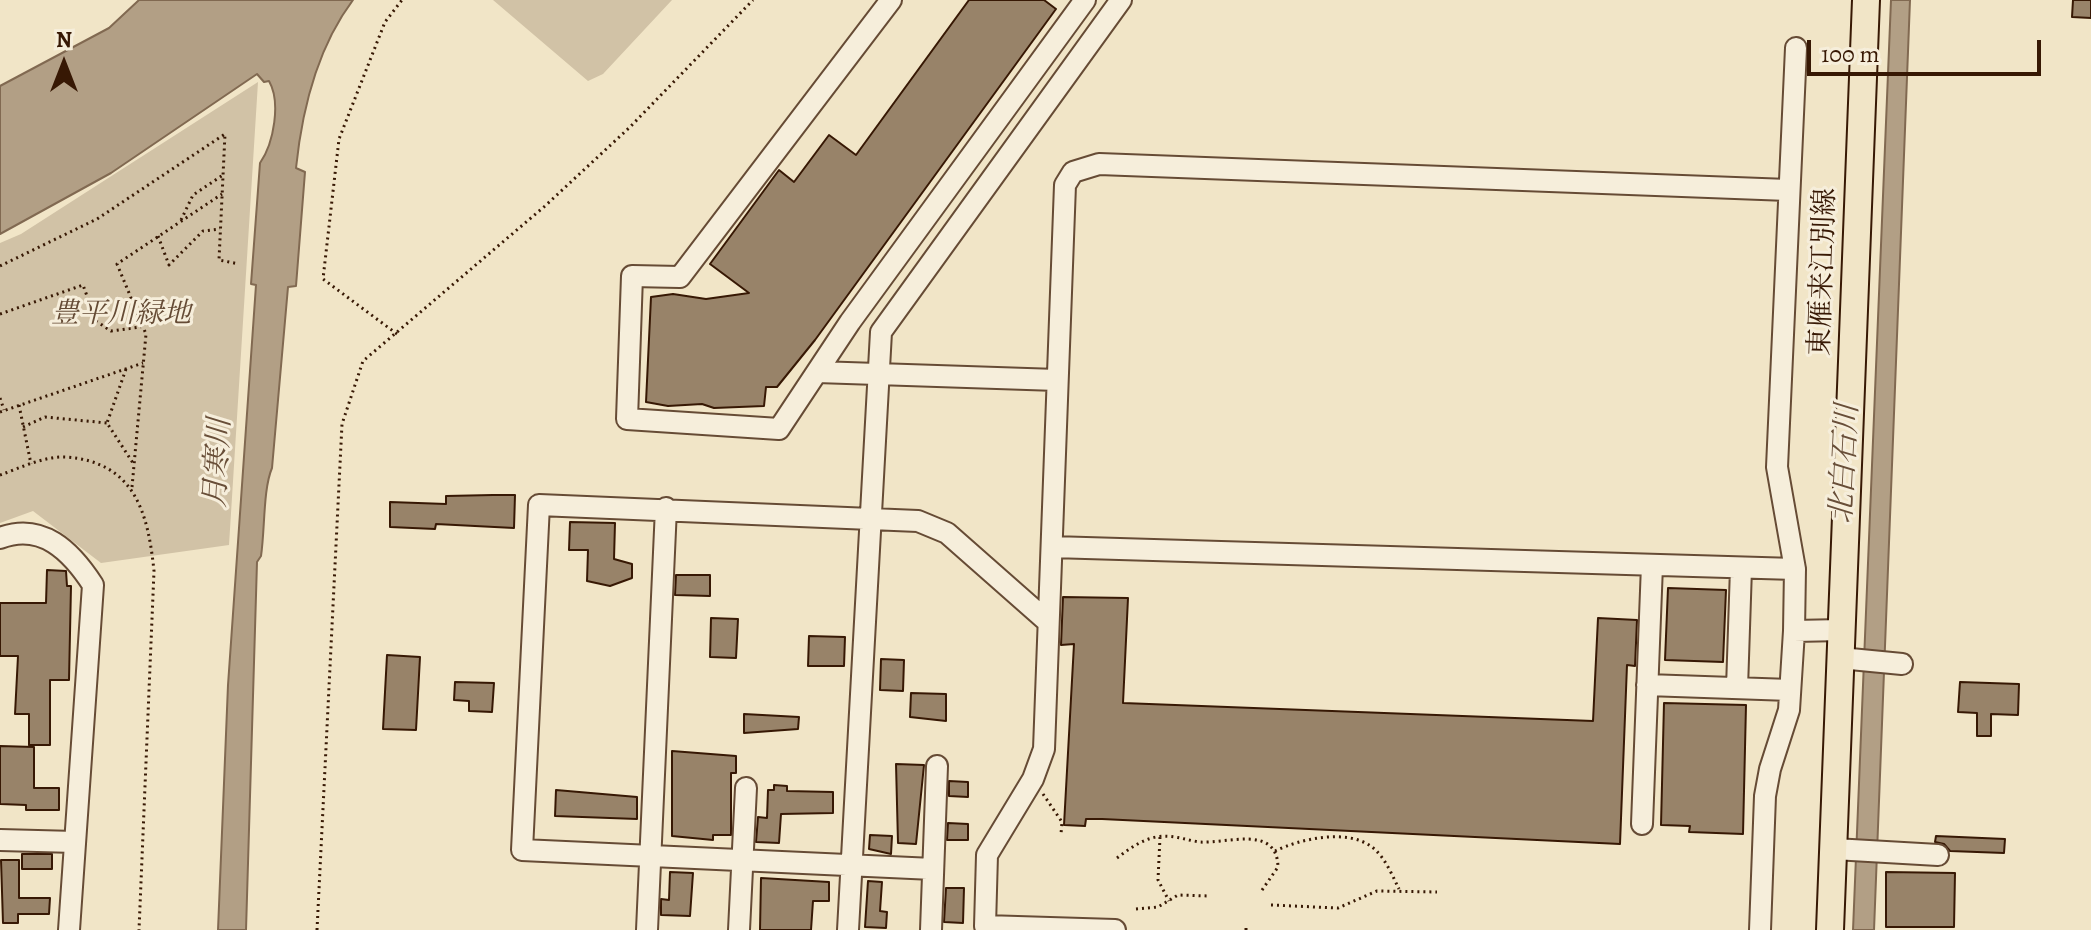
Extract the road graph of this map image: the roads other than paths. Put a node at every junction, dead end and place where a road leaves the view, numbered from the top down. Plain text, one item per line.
1 (891, 0) edge
2 (1085, 0) edge
3 (1095, 0) edge
4 (1866, 0) edge
5 (1117, 6) edge
6 (1796, 48) dead end
7 (1788, 190) junction
8 (817, 372) junction
9 (878, 375) junction
10 (1057, 380) junction
11 (666, 508) junction
12 (873, 520) junction
13 (0, 538) edge
14 (1052, 547) junction
15 (1652, 565) junction
16 (1741, 568) junction
17 (1795, 569) junction
18 (1048, 622) junction
19 (1842, 630) junction
20 (1794, 631) junction
21 (1848, 658) junction
22 (1897, 662) dead end
23 (1647, 685) junction
24 (1737, 688) junction
25 (1790, 690) junction
26 (937, 766) dead end
27 (746, 788) dead end
28 (1642, 824) dead end
29 (0, 840) edge
30 (75, 842) junction
31 (1839, 849) junction
32 (650, 855) junction
33 (1938, 855) dead end
34 (742, 860) junction
35 (852, 865) junction
36 (933, 869) junction
37 (69, 930) edge
38 (647, 930) edge
39 (739, 930) edge
40 (848, 930) edge
41 (931, 930) edge
42 (1115, 930) edge
43 (1760, 930) edge
44 (1830, 930) edge

1 - 8 street
2 - 8 street
3 - 5 street
4 - 19 main road, 東雁来江別線
5 - 9 street
6 - 7 street
7 - 10 street
7 - 17 street
8 - 9 street
9 - 10 street
9 - 12 street
10 - 14 street
11 - 12 street
11 - 32 street
11 - 32 street
12 - 18 street
12 - 35 street
13 - 30 street
14 - 15 street
14 - 18 street
15 - 16 street
15 - 23 street
16 - 17 street
16 - 24 street
17 - 20 street
18 - 42 street
19 - 20 street
19 - 21 main road, 東雁来江別線
20 - 25 street
21 - 22 street
21 - 31 main road, 東雁来江別線
23 - 24 street
23 - 28 street
24 - 25 street
25 - 43 street
26 - 36 street
27 - 34 street
29 - 30 street
30 - 37 street
31 - 33 street
31 - 44 main road, 東雁来江別線
32 - 34 street
32 - 38 street
34 - 35 street
34 - 39 street
35 - 36 street
35 - 40 street
36 - 41 street

